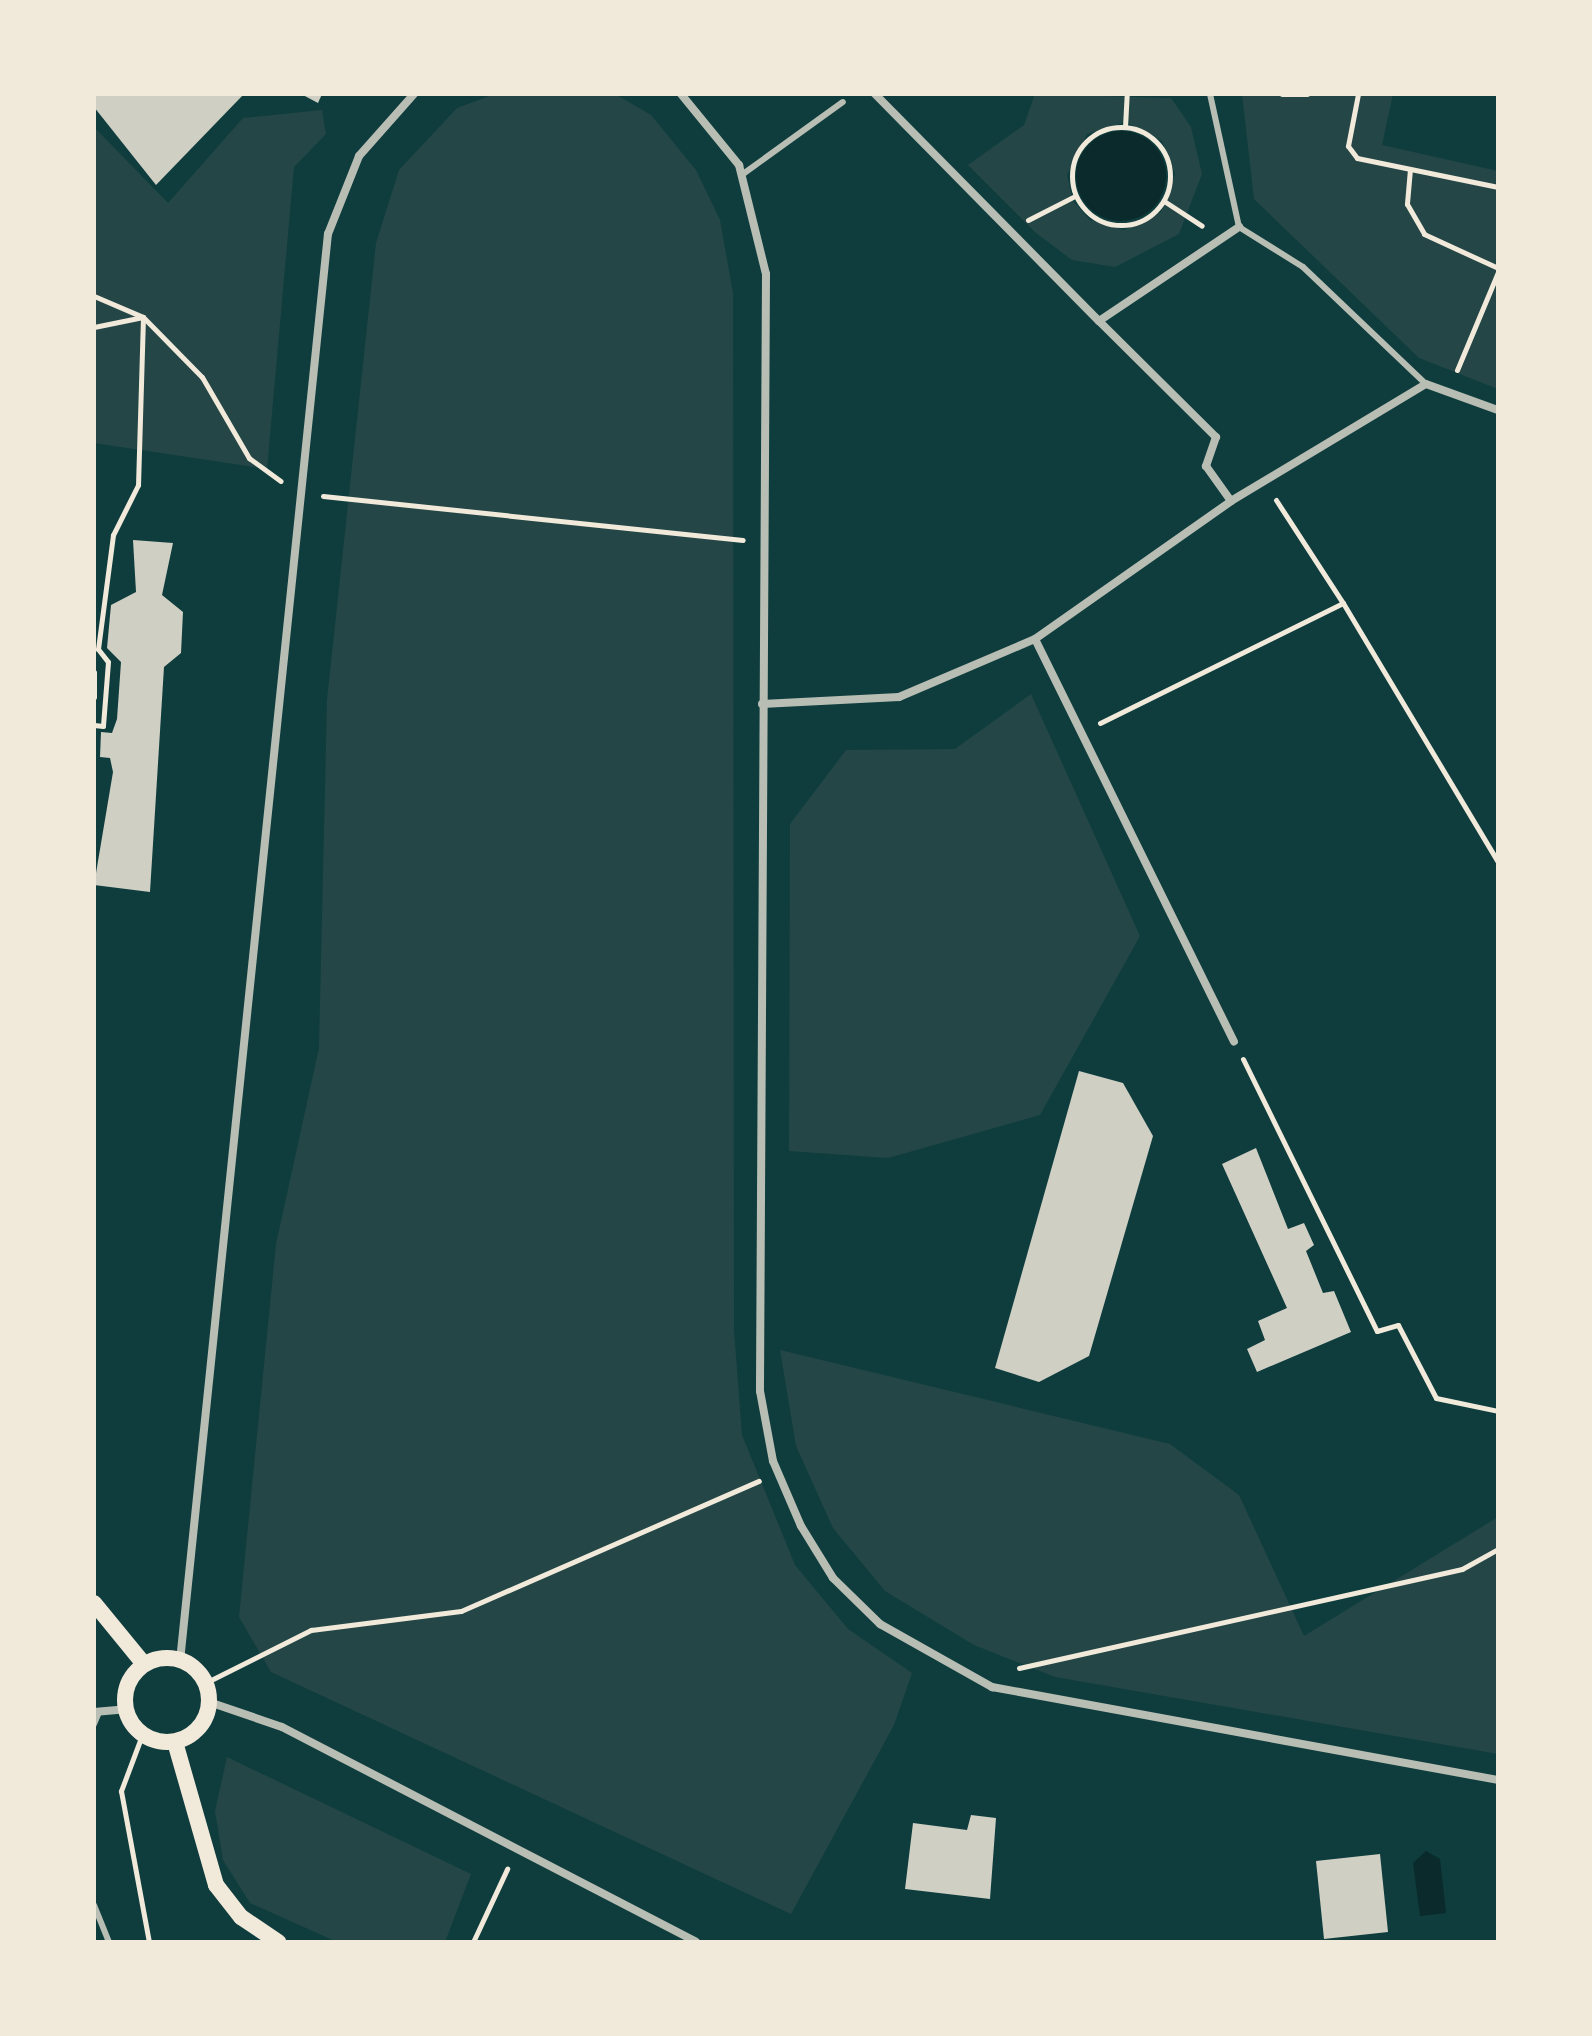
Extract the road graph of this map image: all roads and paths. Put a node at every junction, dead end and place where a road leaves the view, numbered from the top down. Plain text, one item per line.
1 (414, 94) edge
2 (681, 94) edge
3 (875, 94) edge
4 (1127, 94) edge
5 (1210, 94) edge
6 (1282, 94) edge
7 (1307, 94) edge
8 (1358, 94) edge
9 (843, 102) dead end
10 (1125, 127) junction
11 (1410, 169) junction
12 (743, 174) junction
13 (1498, 187) edge
14 (1075, 196) junction
15 (1164, 200) junction
16 (1239, 227) junction
17 (1013, 229) junction
18 (1218, 239) junction
19 (1498, 270) edge
20 (94, 296) edge
21 (143, 317) junction
22 (1099, 321) junction
23 (94, 327) edge
24 (1426, 384) junction
25 (1448, 392) junction
26 (1498, 410) edge
27 (1261, 482) junction
28 (301, 494) junction
29 (1231, 501) junction
30 (763, 542) junction
31 (1343, 603) junction
32 (1035, 639) junction
33 (94, 672) edge
34 (94, 697) edge
35 (762, 704) junction
36 (94, 725) edge
37 (1080, 732) junction
38 (1498, 862) edge
39 (1234, 1042) joint
40 (1498, 1411) edge
41 (777, 1473) junction
42 (1498, 1549) edge
43 (94, 1603) edge
44 (180, 1661) junction
45 (144, 1664) junction
46 (205, 1683) junction
47 (992, 1687) junction
48 (209, 1702) junction
49 (126, 1709) junction
50 (97, 1712) edge
51 (94, 1724) edge
52 (142, 1735) junction
53 (175, 1742) junction
54 (1498, 1780) edge
55 (510, 1862) dead end
56 (94, 1905) edge
57 (109, 1942) edge
58 (149, 1942) edge
59 (278, 1942) edge
60 (473, 1942) edge
61 (696, 1942) edge

1 - 28 street
2 - 12 street
3 - 17 street
4 - 10 path
5 - 16 lane
6 - 7 path
8 - 11 path
9 - 12 lane
10 - 14 path
10 - 15 path
11 - 13 path
11 - 19 path
12 - 30 street
14 - 15 path
14 - 17 path
15 - 18 path
16 - 18 street
16 - 24 lane
17 - 22 street
18 - 22 street
19 - 25 path
20 - 21 path
21 - 23 path
21 - 28 path
21 - 36 path
22 - 29 street
24 - 25 street
24 - 27 street
25 - 26 street
27 - 29 street
27 - 31 path
28 - 30 path
28 - 44 street
29 - 32 street
30 - 35 street
31 - 37 path
31 - 38 path
32 - 35 street
32 - 37 street
33 - 34 path
35 - 41 street
37 - 39 street
39 - 40 path
41 - 46 path
41 - 47 street
42 - 47 path
43 - 45 main road
44 - 45 main road
44 - 46 main road
45 - 49 main road
46 - 48 main road
47 - 54 street
48 - 53 main road
48 - 61 street
49 - 50 street
49 - 52 main road
50 - 51 lane
52 - 53 main road
52 - 58 path
53 - 59 main road
55 - 60 path
56 - 57 lane

